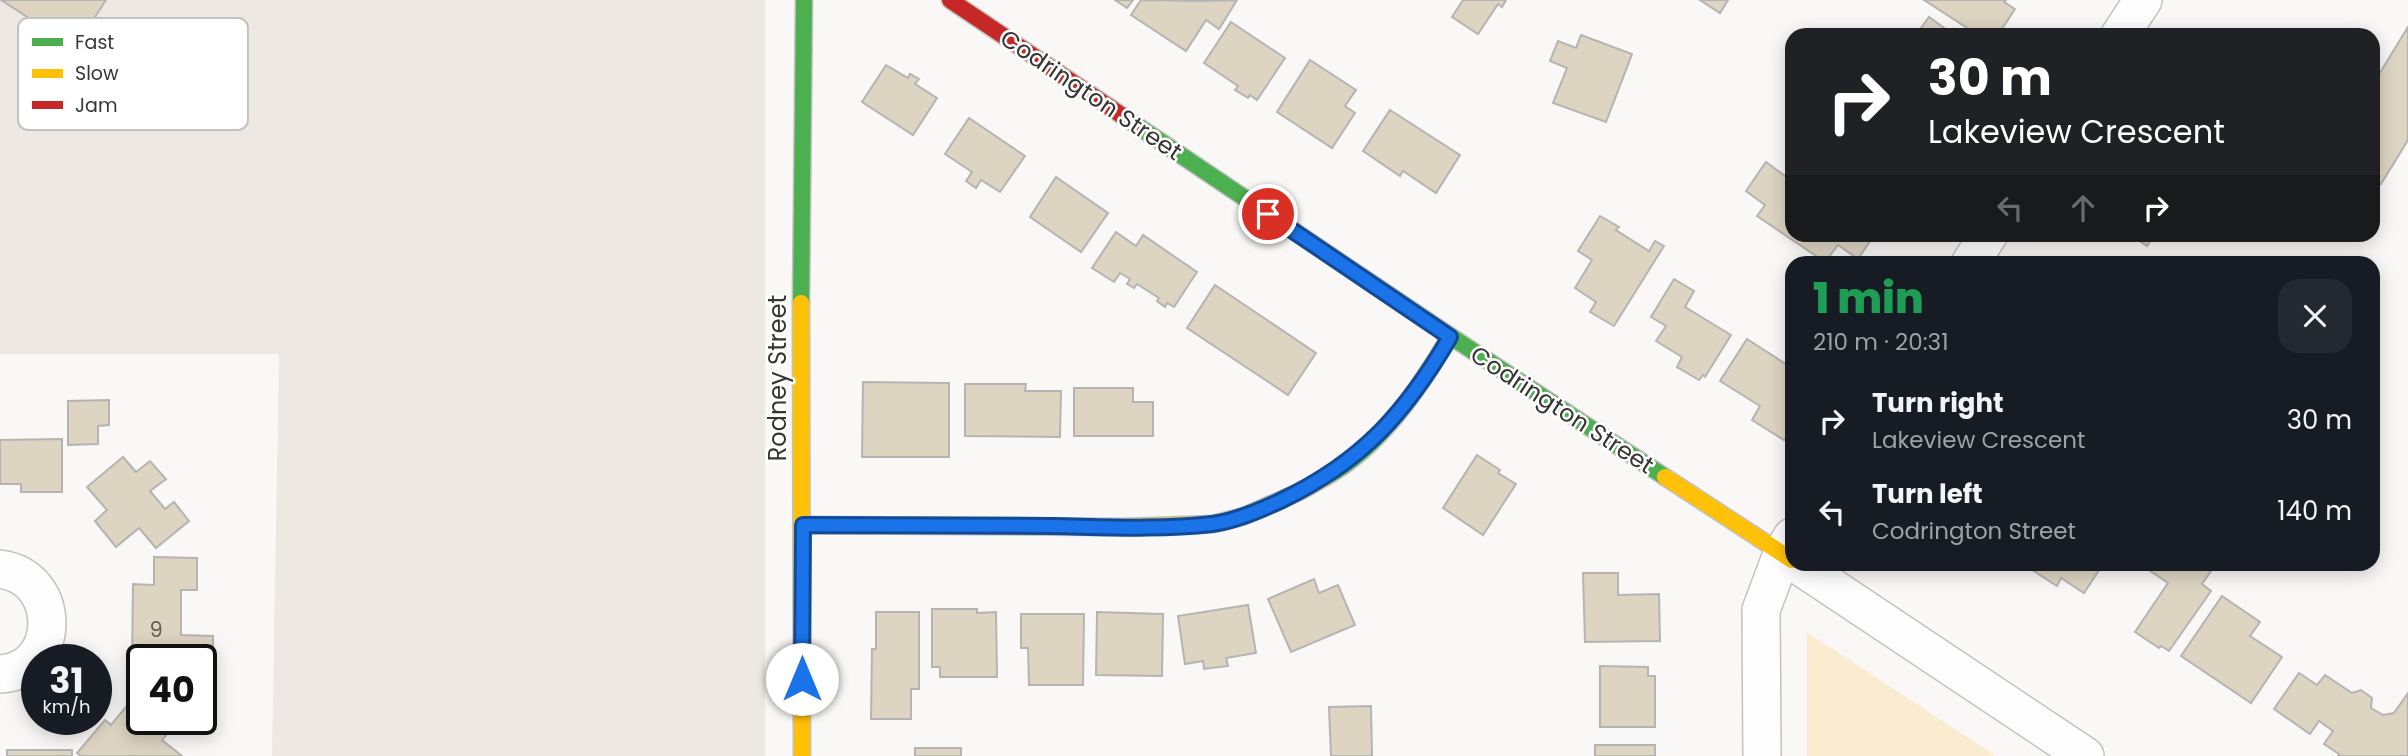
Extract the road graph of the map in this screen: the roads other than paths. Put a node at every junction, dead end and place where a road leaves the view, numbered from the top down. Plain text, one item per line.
1 (804, 0) edge
2 (950, 0) edge
3 (2143, 0) edge
4 (2125, 28) edge
5 (1450, 337) junction
6 (803, 525) junction
7 (1785, 550) edge
8 (1785, 565) edge
9 (0, 569) edge
10 (1816, 571) edge
11 (0, 674) edge
12 (802, 756) edge
13 (1762, 756) edge
14 (2085, 756) edge

1 - 6 street, Rodney Street
2 - 5 street, Codrington Street
3 - 4 street
5 - 6 street
5 - 7 street, Codrington Street
6 - 12 street, Rodney Street
8 - 13 street
9 - 11 street
10 - 14 street, Codrington Street

